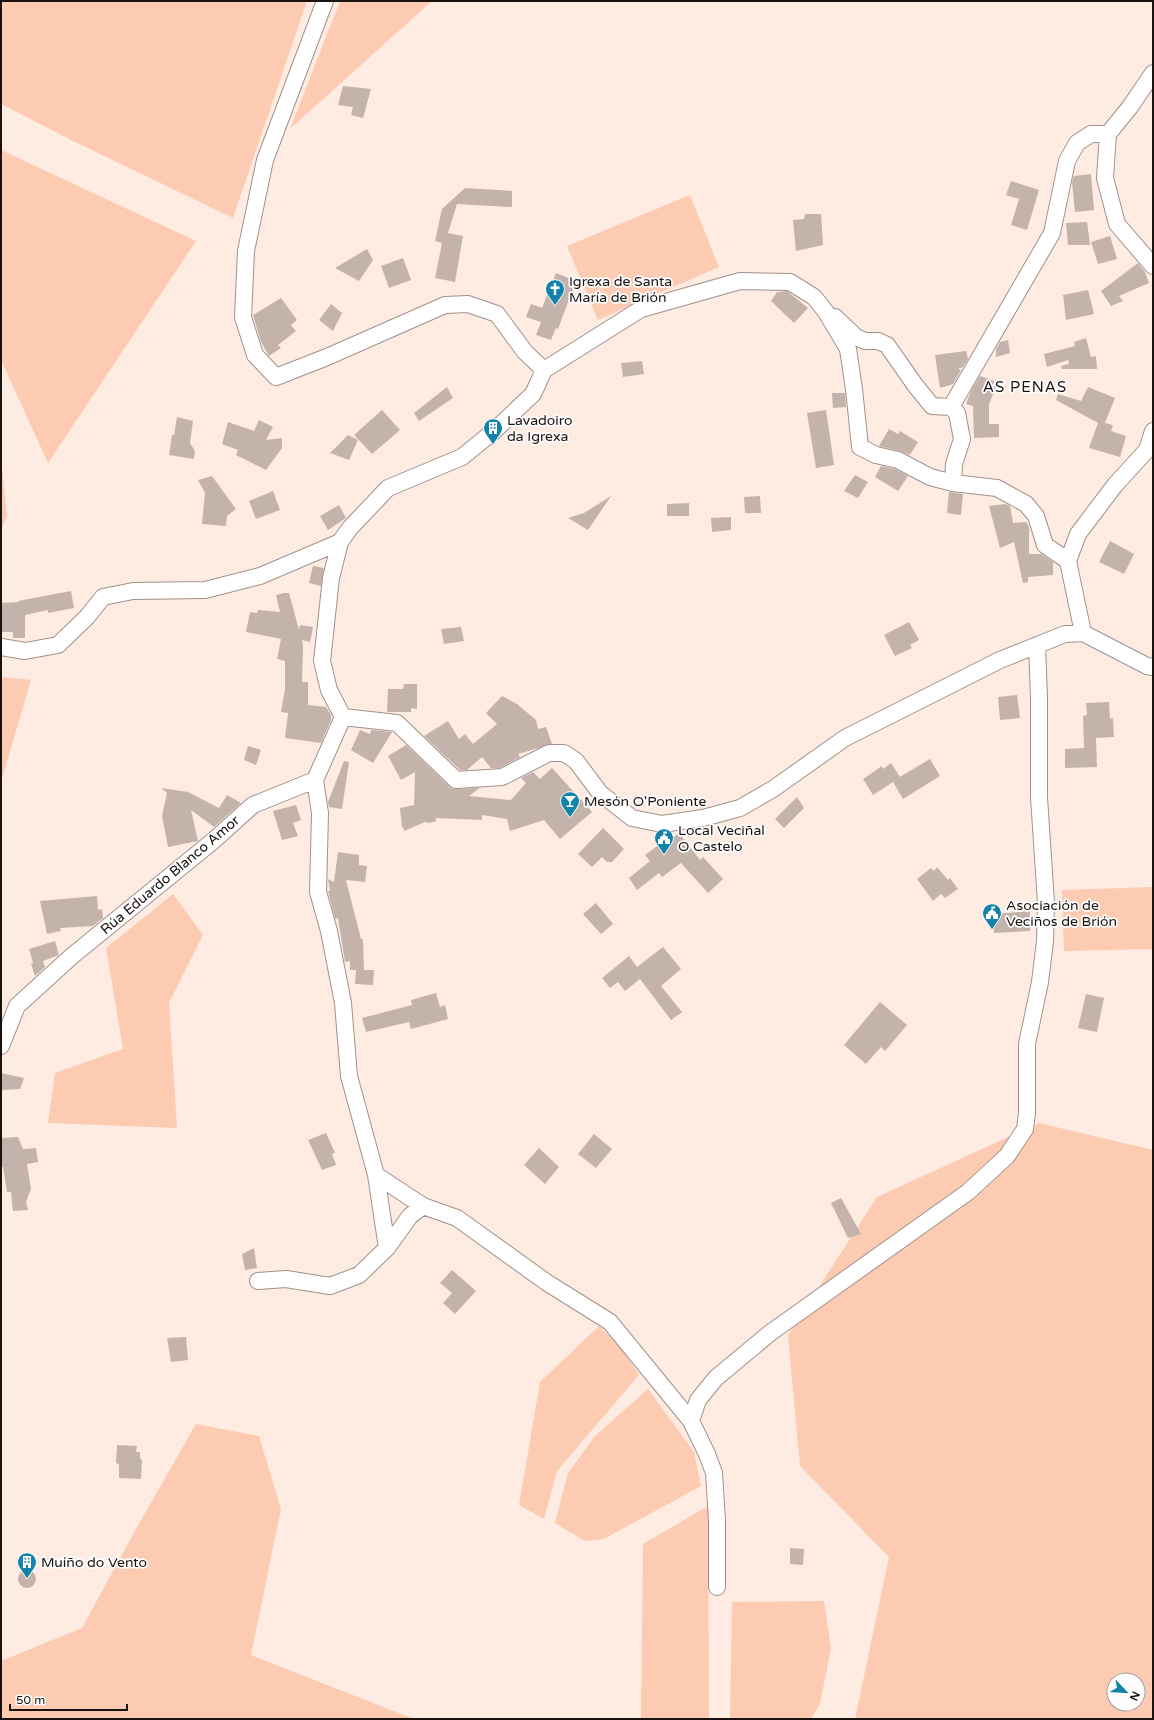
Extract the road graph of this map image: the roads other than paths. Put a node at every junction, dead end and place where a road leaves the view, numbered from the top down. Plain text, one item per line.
1 (325, 1) edge
2 (1153, 73) edge
3 (1108, 134) junction
4 (1153, 266) edge
5 (826, 312) junction
6 (544, 370) junction
7 (951, 407) junction
8 (1153, 430) edge
9 (953, 483) junction
10 (340, 542) junction
11 (1068, 561) junction
12 (1083, 633) junction
13 (1037, 645) junction
14 (1, 647) edge
15 (1153, 667) edge
16 (343, 717) junction
17 (315, 780) junction
18 (1, 1046) edge
19 (376, 1175) junction
20 (423, 1206) junction
21 (387, 1248) junction
22 (258, 1281) dead end
23 (691, 1420) junction
24 (717, 1587) dead end

1 - 6 street
2 - 3 street
3 - 4 street
3 - 7 street
5 - 6 street
5 - 7 street
5 - 9 street
6 - 10 street
7 - 9 street
8 - 11 street
9 - 11 street
10 - 14 street
10 - 16 street
11 - 12 street
12 - 13 street
12 - 15 street
13 - 16 street
13 - 23 street
16 - 17 street
17 - 18 street, Rúa Eduardo Blanco Amor
17 - 19 street
19 - 20 street
19 - 21 street
20 - 21 street
20 - 23 street
21 - 22 street
23 - 24 street

